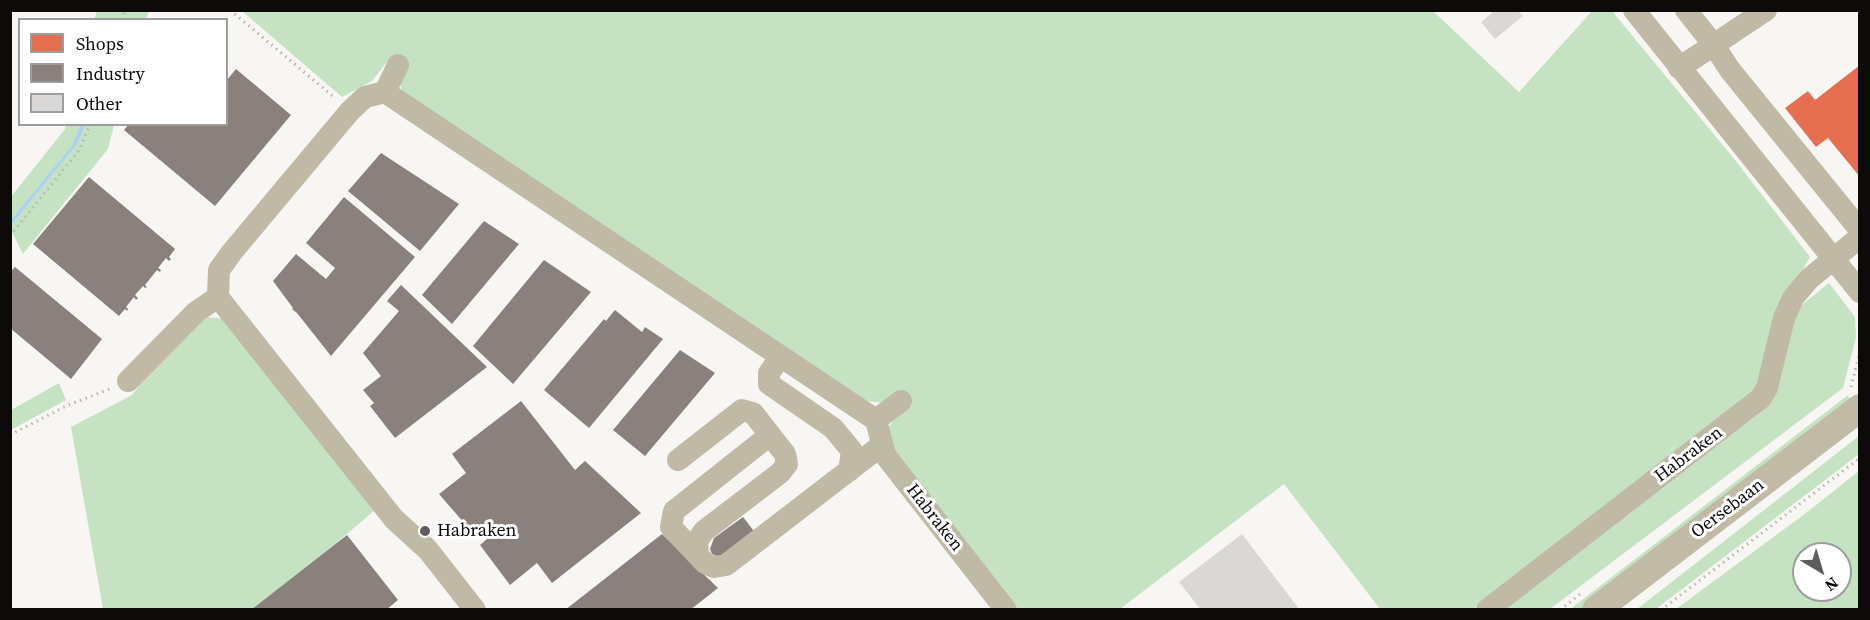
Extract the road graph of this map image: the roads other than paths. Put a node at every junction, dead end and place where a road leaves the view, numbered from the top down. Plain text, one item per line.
1 (1634, 10) edge
2 (1686, 10) edge
3 (1766, 10) edge
4 (1713, 44) junction
5 (398, 65) dead end
6 (1679, 68) junction
7 (385, 92) junction
8 (1860, 230) edge
9 (1860, 237) edge
10 (1834, 260) junction
11 (1859, 292) edge
12 (218, 297) junction
13 (781, 356) junction
14 (128, 381) road end
15 (901, 401) dead end
16 (1859, 409) edge
17 (876, 420) junction
18 (1860, 429) edge
19 (770, 435) junction
20 (882, 446) junction
21 (678, 460) dead end
22 (849, 471) junction
23 (698, 554) junction
24 (475, 609) edge
25 (1006, 609) edge
26 (1487, 609) edge
27 (1596, 609) edge
28 (1627, 609) edge

1 - 6 street
2 - 4 street
3 - 4 street
4 - 6 street
4 - 8 street
5 - 7 street
6 - 10 street
7 - 12 street
7 - 13 street
9 - 10 street, Habraken
10 - 11 street
10 - 26 street, Habraken
12 - 14 street
12 - 24 street
13 - 17 street
13 - 22 street
15 - 17 street
16 - 27 main road, Oersebaan
17 - 20 street, Habraken
18 - 28 main road, Oersebaan
19 - 21 street
19 - 23 street
19 - 23 street
20 - 22 street
20 - 25 street, Habraken
22 - 23 street

